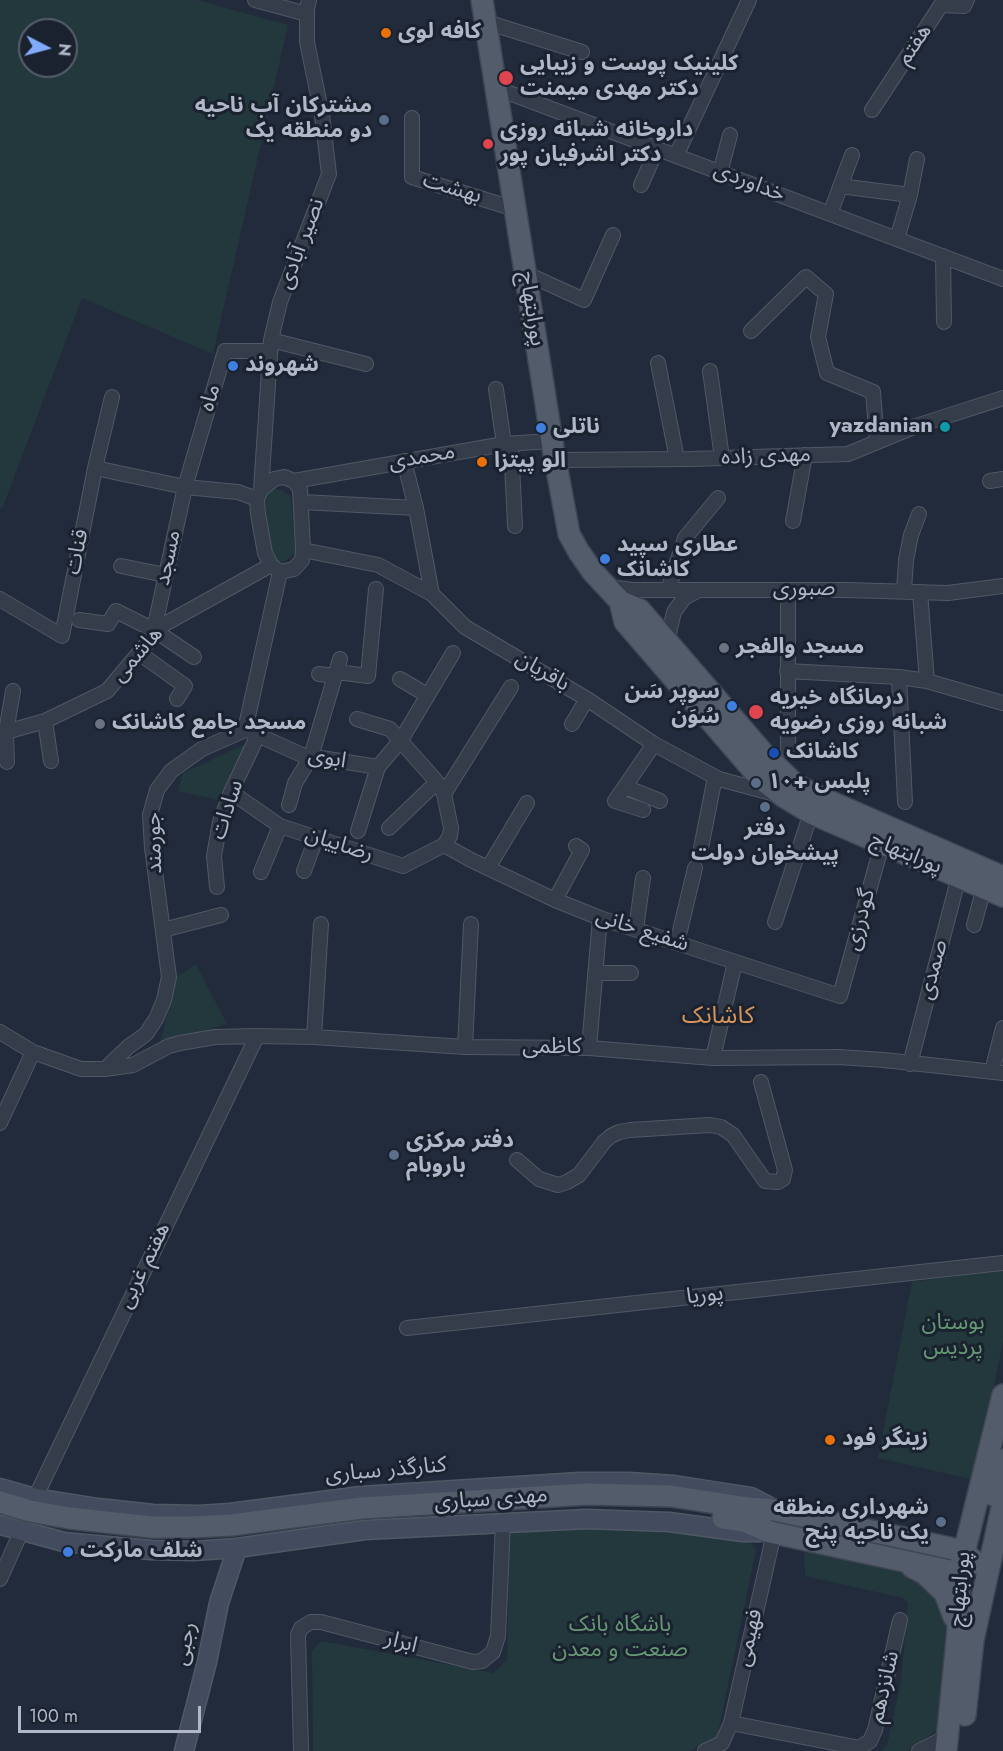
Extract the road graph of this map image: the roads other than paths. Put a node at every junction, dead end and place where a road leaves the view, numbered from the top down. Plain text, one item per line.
1 (255, 0) edge
2 (482, 0) edge
3 (748, 0) edge
4 (967, 0) edge
5 (308, 7) edge
6 (486, 22) junction
7 (582, 52) dead end
8 (496, 88) junction
9 (872, 110) dead end
10 (412, 118) dead end
11 (730, 135) dead end
12 (657, 149) junction
13 (852, 155) dead end
14 (676, 156) junction
15 (918, 159) dead end
16 (720, 172) junction
17 (641, 185) dead end
18 (840, 186) junction
19 (910, 195) junction
20 (515, 209) junction
21 (830, 214) junction
22 (614, 235) dead end
23 (897, 239) junction
24 (944, 256) junction
25 (525, 273) junction
26 (1003, 279) edge
27 (944, 322) dead end
28 (751, 331) dead end
29 (270, 345) junction
30 (658, 363) dead end
31 (366, 364) dead end
32 (710, 371) dead end
33 (496, 389) dead end
34 (112, 397) dead end
35 (1003, 398) edge
36 (877, 442) junction
37 (507, 444) junction
38 (553, 450) junction
39 (805, 456) junction
40 (722, 458) junction
41 (677, 459) junction
42 (404, 460) junction
43 (95, 468) junction
44 (294, 481) junction
45 (185, 487) junction
46 (259, 494) junction
47 (718, 498) dead end
48 (302, 502) junction
49 (416, 508) junction
50 (919, 514) dead end
51 (793, 521) dead end
52 (514, 526) dead end
53 (303, 550) junction
54 (121, 566) dead end
55 (275, 568) junction
56 (165, 575) junction
57 (1003, 586) edge
58 (376, 589) dead end
59 (668, 590) junction
60 (700, 590) junction
61 (788, 590) junction
62 (904, 591) junction
63 (920, 592) junction
64 (432, 594) junction
65 (613, 594) junction
66 (0, 599) edge
67 (79, 620) dead end
68 (154, 630) junction
69 (671, 647) junction
70 (139, 653) junction
71 (453, 653) dead end
72 (194, 657) dead end
73 (338, 669) junction
74 (788, 671) junction
75 (318, 674) dead end
76 (899, 677) junction
77 (400, 679) dead end
78 (927, 681) junction
79 (511, 687) dead end
80 (13, 691) dead end
81 (427, 695) junction
82 (177, 699) dead end
83 (587, 699) junction
84 (1003, 704) edge
85 (357, 719) dead end
86 (45, 721) junction
87 (572, 724) dead end
88 (3, 732) edge
89 (251, 733) junction
90 (401, 740) junction
91 (654, 744) junction
92 (788, 750) dead end
93 (311, 757) junction
94 (51, 761) dead end
95 (7, 762) dead end
96 (378, 767) junction
97 (716, 777) junction
98 (625, 787) junction
99 (440, 788) junction
100 (231, 792) junction
101 (783, 796) junction
102 (660, 801) dead end
103 (904, 802) dead end
104 (527, 803) dead end
105 (289, 805) dead end
106 (643, 810) dead end
107 (811, 813) junction
108 (280, 826) junction
109 (389, 828) dead end
110 (358, 831) dead end
111 (316, 838) junction
112 (882, 844) junction
113 (448, 847) junction
114 (579, 848) dead end
115 (701, 848) dead end
116 (488, 868) junction
117 (695, 868) dead end
118 (304, 871) dead end
119 (261, 872) dead end
120 (959, 876) junction
121 (1003, 877) edge
122 (643, 878) dead end
123 (218, 887) dead end
124 (984, 887) junction
125 (1003, 896) edge
126 (555, 900) junction
127 (221, 915) dead end
128 (600, 918) junction
129 (775, 922) dead end
130 (321, 924) dead end
131 (471, 924) dead end
132 (974, 925) dead end
133 (163, 930) junction
134 (636, 930) junction
135 (677, 943) junction
136 (735, 962) junction
137 (631, 973) dead end
138 (596, 974) junction
139 (840, 996) joint
140 (1003, 1028) edge
141 (0, 1032) edge
142 (257, 1036) junction
143 (314, 1037) junction
144 (465, 1047) junction
145 (589, 1048) junction
146 (33, 1052) junction
147 (713, 1058) junction
148 (910, 1064) junction
149 (105, 1069) junction
150 (998, 1072) edge
151 (761, 1082) dead end
152 (0, 1123) edge
153 (516, 1160) dead end
154 (1003, 1263) edge
155 (407, 1328) dead end
156 (1003, 1395) edge
157 (1003, 1460) edge
158 (0, 1488) edge
159 (0, 1502) edge
160 (1003, 1503) edge
161 (0, 1513) edge
162 (28, 1515) junction
163 (503, 1523) junction
164 (0, 1526) edge
165 (850, 1527) junction
166 (772, 1533) junction
167 (237, 1548) junction
168 (845, 1549) junction
169 (898, 1560) junction
170 (966, 1562) junction
171 (0, 1579) edge
172 (900, 1620) dead end
173 (965, 1635) junction
174 (730, 1723) junction
175 (952, 1746) edge
176 (857, 1749) edge
177 (184, 1751) edge
178 (301, 1751) edge
179 (705, 1751) edge
180 (919, 1751) edge

1 - 5 street
2 - 6 main road, پورابتهاج
3 - 14 street
4 - 9 street, هفتم
5 - 29 street, نصیر آبادی
6 - 7 street
6 - 8 main road, پورابتهاج
8 - 12 street, خداوردی
8 - 20 main road, پورابتهاج
10 - 20 street, بهشت
11 - 16 street
12 - 14 street, خداوردی
12 - 17 street
13 - 18 street
14 - 16 street, خداوردی
15 - 19 street
16 - 21 street, خداوردی
18 - 19 street
18 - 21 street
19 - 23 street
20 - 25 main road, پورابتهاج
21 - 23 street, خداوردی
22 - 25 street
23 - 24 street, خداوردی
24 - 26 street, خداوردی
24 - 27 street
25 - 38 main road, پورابتهاج
28 - 36 street
29 - 31 street
29 - 45 street, ماه
29 - 46 street, نصیر آبادی
30 - 41 street
32 - 40 street
33 - 37 street
34 - 43 street, قنات
35 - 36 street, مهدی زاده
36 - 39 street, مهدی زاده
37 - 38 street, محمدی
37 - 42 street, محمدی
37 - 52 street
38 - 41 street, مهدی زاده
38 - 65 main road, پورابتهاج
39 - 40 street, مهدی زاده
39 - 51 street
40 - 41 street, مهدی زاده
42 - 44 street, محمدی
42 - 49 street
43 - 45 street
43 - 66 street, قنات
44 - 46 street, محمدی
44 - 48 street
45 - 46 street
45 - 56 street, مسجد
46 - 55 street, نصیر آبادی
47 - 59 street
48 - 49 street
48 - 53 street
49 - 64 street
50 - 62 street
53 - 55 street, هاشمی
53 - 64 street, باقریان
54 - 56 street
55 - 68 street, هاشمی
55 - 89 street
56 - 68 street, مسجد
57 - 63 street, صبوری
58 - 73 street
59 - 60 street, صبوری
59 - 65 street, صبوری
60 - 61 street, صبوری
60 - 69 street
61 - 62 street, صبوری
61 - 74 street
62 - 63 street, صبوری
63 - 78 street
64 - 83 street, باقریان
65 - 69 main road, پورابتهاج
65 - 101 main road, پورابتهاج
67 - 68 street
68 - 70 street, هاشمی
68 - 72 street
69 - 121 main road, پورابتهاج
70 - 82 street
70 - 86 street, هاشمی
71 - 81 street
73 - 75 street
73 - 93 street
74 - 76 street
74 - 92 street
76 - 78 street
76 - 103 street
77 - 81 street
78 - 84 street
79 - 99 street
80 - 88 street
81 - 90 street
83 - 87 street
83 - 91 street, باقریان
85 - 90 street
86 - 88 street, هاشمی
86 - 94 street
88 - 95 street
89 - 93 street, ابوی
89 - 100 street, سادات
89 - 133 street, جورمند
90 - 96 street
90 - 99 street
91 - 97 street, باقریان
91 - 98 street
93 - 96 street, ابوی
93 - 105 street
96 - 110 street
97 - 101 street, باقریان
97 - 115 street
98 - 102 street
98 - 106 street
99 - 109 street
99 - 113 street
100 - 108 street, رضاییان
100 - 123 street, سادات
101 - 107 main road, پورابتهاج
104 - 116 street
107 - 112 main road, پورابتهاج
107 - 129 street
108 - 111 street, رضاییان
108 - 119 street
111 - 113 street, رضاییان
111 - 118 street
112 - 120 main road, پورابتهاج
112 - 139 street, گودرزی
113 - 116 street, شفیع خانی
114 - 126 street
116 - 126 street, شفیع خانی
117 - 135 street
120 - 124 main road, پورابتهاج
120 - 148 street, صمدی
122 - 134 street
124 - 125 main road, پورابتهاج
124 - 132 street
126 - 128 street, شفیع خانی
127 - 133 street
128 - 134 street, شفیع خانی
128 - 138 street
130 - 143 street
131 - 144 street
133 - 149 street, جورمند
134 - 135 street, شفیع خانی
135 - 136 street, شفیع خانی
136 - 139 street, شفیع خانی
136 - 147 street
137 - 138 street
138 - 145 street
140 - 150 street
141 - 146 street, کاظمی
142 - 143 street, کاظمی
142 - 149 street, کاظمی
142 - 162 street, هفتم غربی
143 - 144 street, کاظمی
144 - 145 street, کاظمی
145 - 147 street, کاظمی
146 - 149 street, کاظمی
146 - 152 street
147 - 148 street, کاظمی
148 - 150 street, کاظمی
151 - 153 street
154 - 155 street, پوریا
156 - 170 main road, پورابتهاج
157 - 170 main road
158 - 162 main road
159 - 162 main road, مهدی سباری
160 - 173 main road, پورابتهاج
161 - 162 main road
162 - 164 main road
162 - 165 main road, مهدی سباری
162 - 166 main road
162 - 167 main road
162 - 171 street, هفتم غربی
163 - 166 main road
163 - 167 main road
163 - 178 street, ابرار
165 - 168 main road
165 - 170 main road, مهدی سباری
166 - 168 main road
166 - 174 street, فهیمی
167 - 177 main road, رجبی
168 - 169 main road
169 - 170 main road
169 - 173 main road
170 - 173 main road
172 - 176 street, شانزدهم
173 - 175 main road, پورابتهاج
174 - 176 street, شانزدهم
174 - 179 street, فهیمی
175 - 180 street

